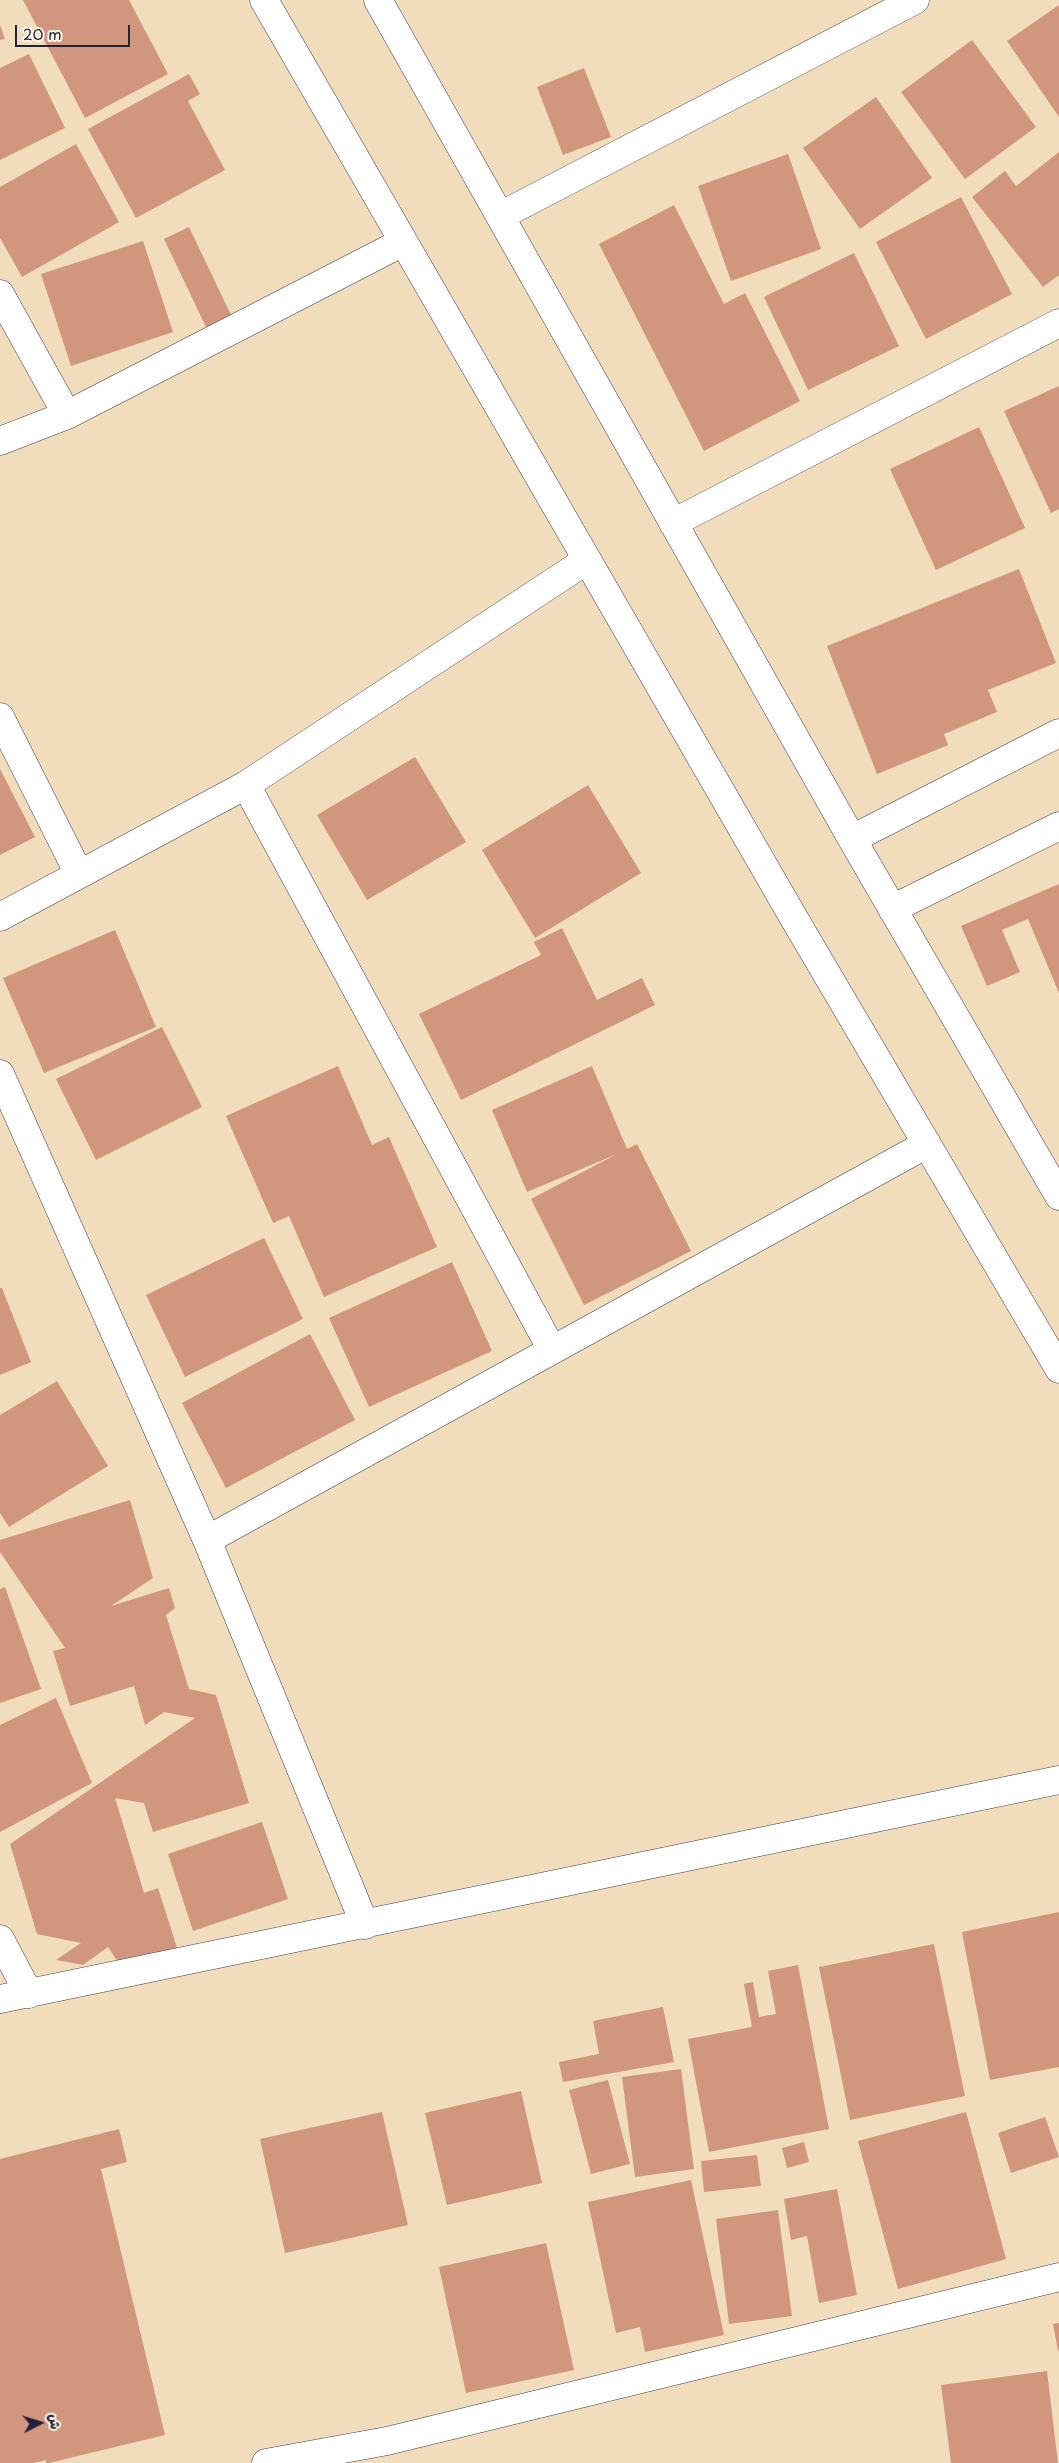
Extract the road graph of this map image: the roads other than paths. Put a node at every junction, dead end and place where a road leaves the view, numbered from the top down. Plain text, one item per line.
1 (264, 0) edge
2 (378, 0) edge
3 (915, 0) edge
4 (500, 216) junction
5 (404, 242) junction
6 (0, 294) edge
7 (1059, 323) edge
8 (67, 415) junction
9 (0, 441) edge
10 (673, 523) junction
11 (587, 560) junction
12 (0, 717) edge
13 (1059, 733) edge
14 (246, 785) junction
15 (1059, 826) edge
16 (852, 839) junction
17 (79, 874) junction
18 (892, 909) junction
19 (0, 917) edge
20 (0, 1074) edge
21 (927, 1144) junction
22 (1059, 1196) edge
23 (552, 1350) junction
24 (1059, 1369) edge
25 (207, 1540) junction
26 (1059, 1780) edge
27 (365, 1925) junction
28 (0, 1939) edge
29 (29, 1994) junction
30 (0, 1999) edge
31 (1059, 2277) edge
32 (266, 2463) edge

1 - 5 street
2 - 4 street
3 - 4 street
4 - 10 street
5 - 8 street
5 - 11 street
6 - 8 street
7 - 10 street
8 - 9 street
10 - 16 street
11 - 14 street
11 - 21 street
12 - 17 street
13 - 16 street
14 - 17 street
14 - 23 street
15 - 18 street
16 - 18 street
17 - 19 street
18 - 22 street
20 - 25 street
21 - 23 street
21 - 24 street
23 - 25 street
25 - 27 street
26 - 27 street
27 - 29 street
28 - 29 street
29 - 30 street
31 - 32 street

